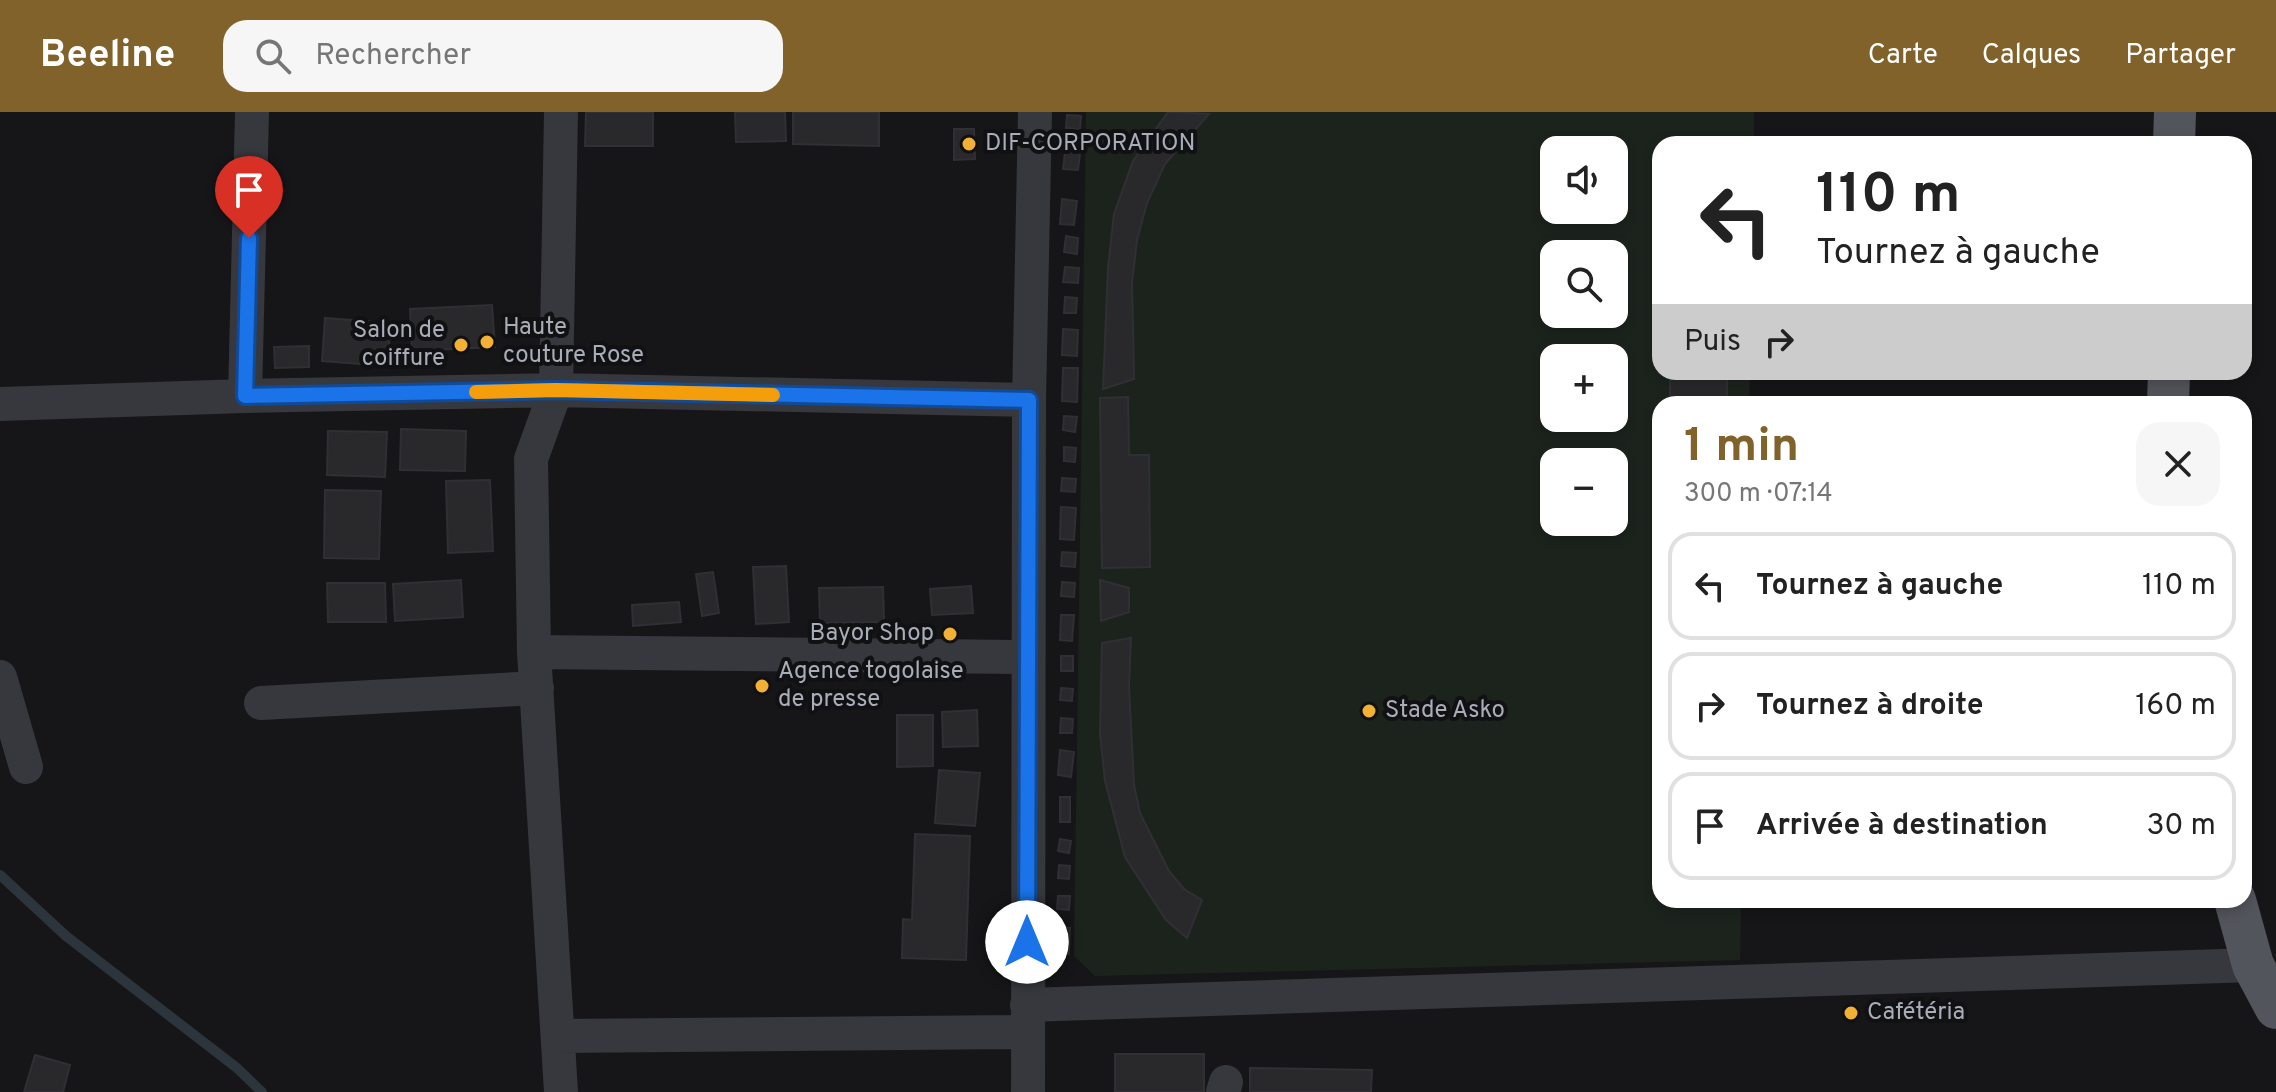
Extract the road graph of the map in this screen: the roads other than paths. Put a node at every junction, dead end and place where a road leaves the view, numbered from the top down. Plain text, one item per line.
1 (252, 112) edge
2 (561, 112) edge
3 (1035, 112) edge
4 (2175, 112) edge
5 (2174, 136) edge
6 (556, 390) junction
7 (245, 396) junction
8 (1029, 400) junction
9 (0, 404) edge
10 (534, 652) junction
11 (1028, 657) junction
12 (0, 677) edge
13 (537, 688) junction
14 (261, 703) dead end
15 (26, 767) dead end
16 (2237, 908) edge
17 (2253, 965) junction
18 (2276, 1008) edge
19 (1027, 1019) junction
20 (558, 1036) junction
21 (561, 1092) edge
22 (1028, 1092) edge

1 - 7 street
2 - 6 street
3 - 8 street
4 - 5 main road
6 - 7 street
6 - 8 street
6 - 10 street
7 - 9 street
8 - 11 street
10 - 11 street
10 - 13 street
11 - 19 street
12 - 15 street
13 - 14 street
13 - 20 street
16 - 17 main road
17 - 18 main road
17 - 19 street
19 - 20 street
19 - 22 street
20 - 21 street

